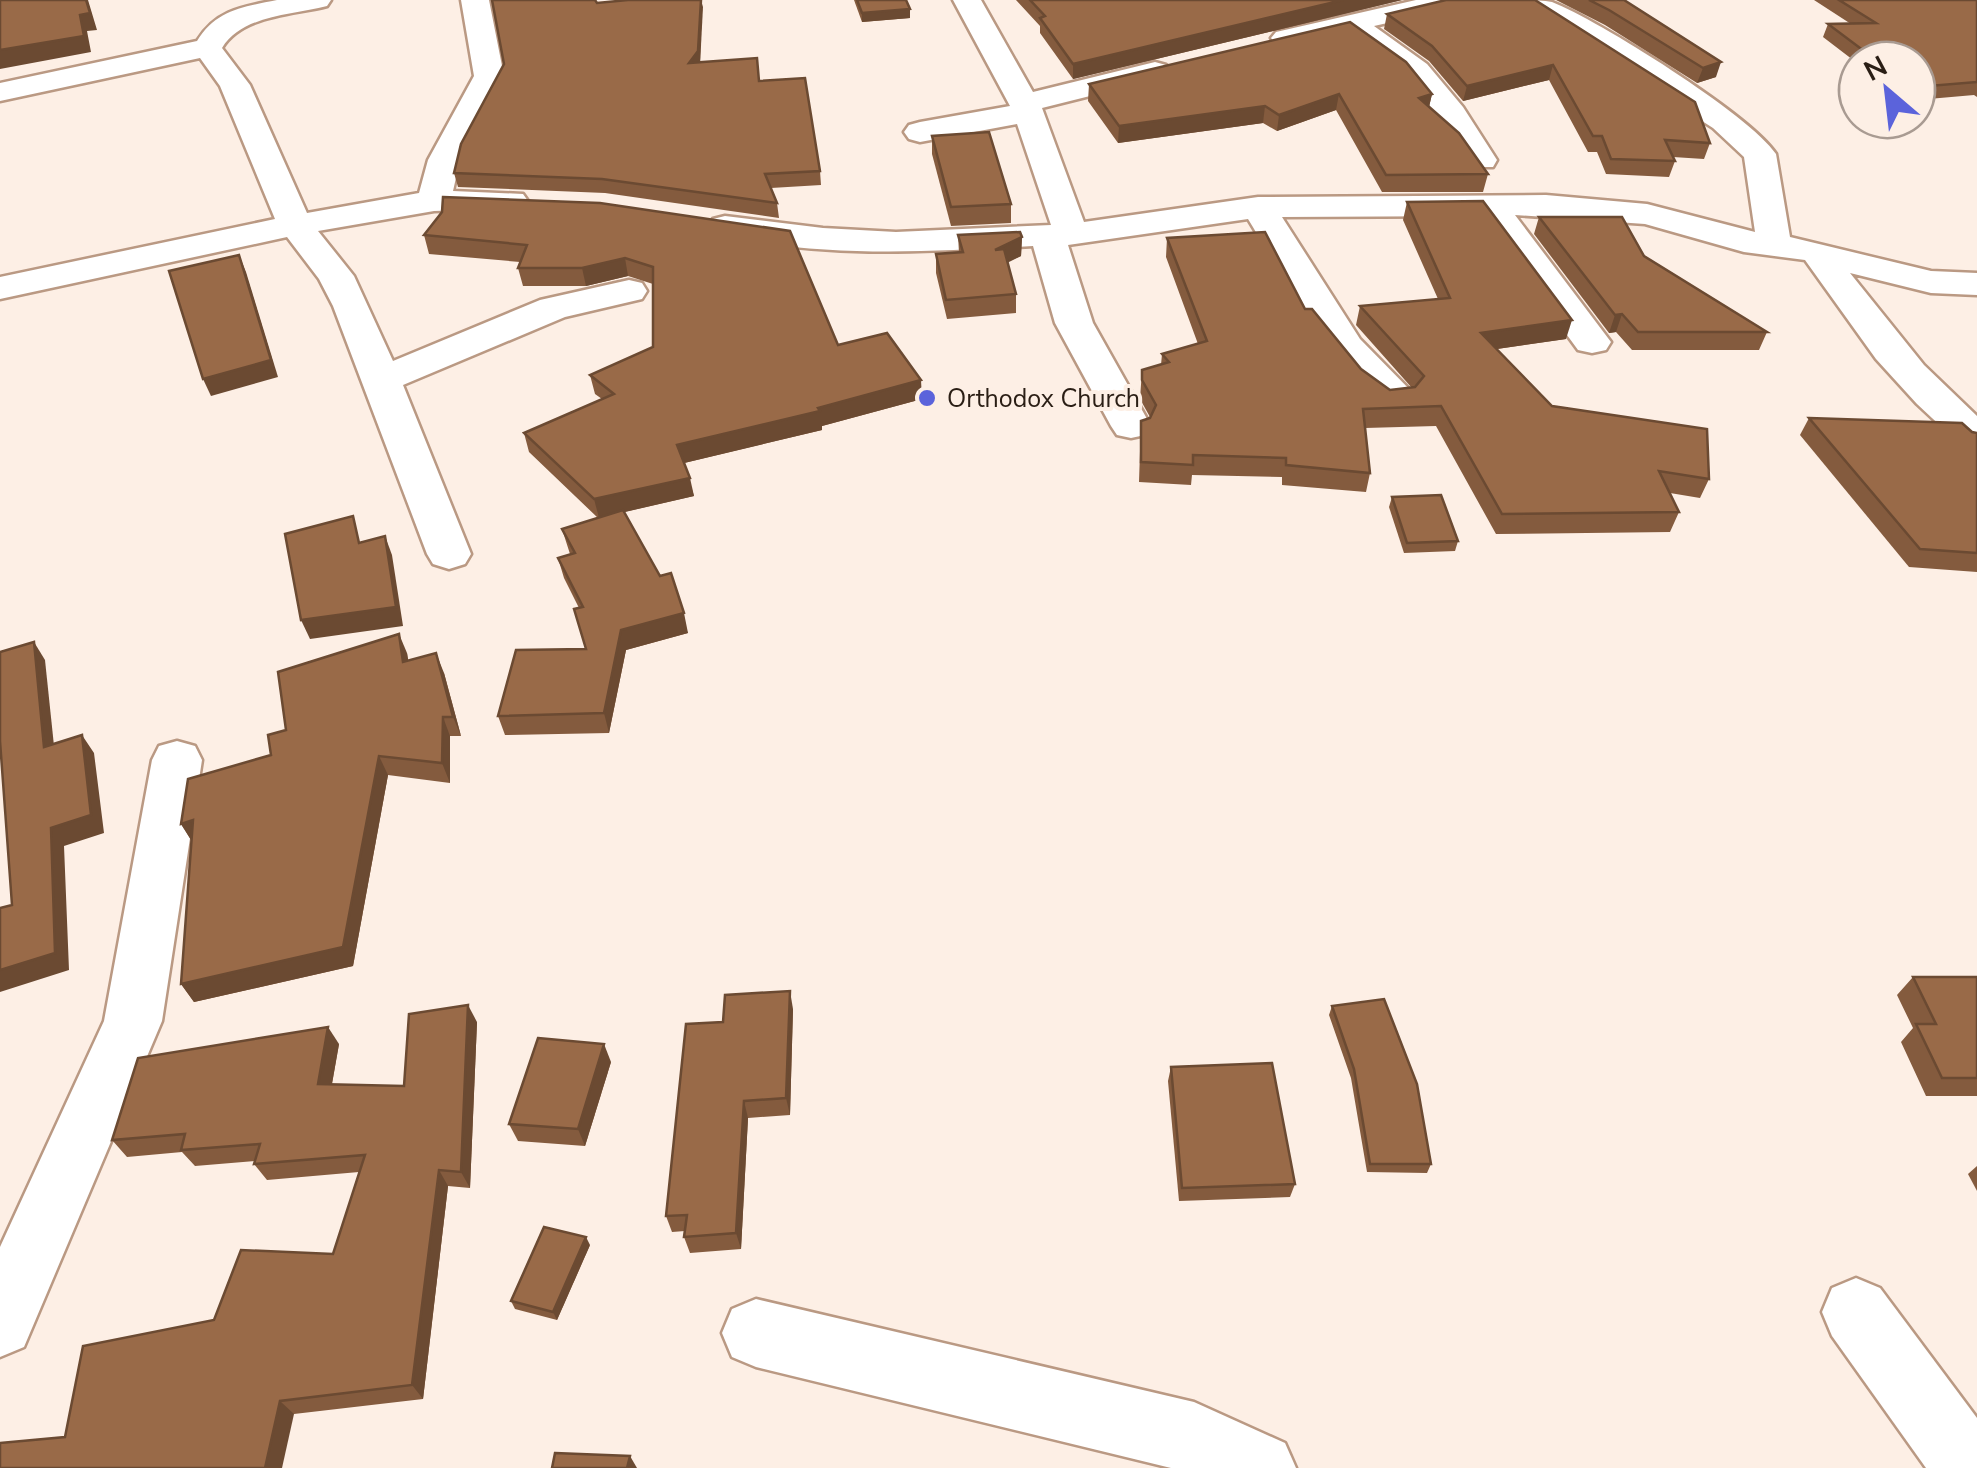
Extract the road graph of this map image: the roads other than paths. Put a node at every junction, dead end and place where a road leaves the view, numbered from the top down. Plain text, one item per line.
1 (205, 0) edge
2 (317, 0) edge
3 (476, 0) edge
4 (967, 0) edge
5 (1453, 0) edge
6 (1527, 0) edge
7 (1352, 23) junction
8 (214, 37) junction
9 (1262, 44) edge
10 (1176, 66) edge
11 (0, 92) edge
12 (1026, 108) junction
13 (920, 132) dead end
14 (1481, 160) edge
15 (434, 201) junction
16 (551, 204) edge
17 (1490, 206) junction
18 (1258, 207) junction
19 (700, 222) edge
20 (295, 225) junction
21 (1060, 235) junction
22 (1774, 244) junction
23 (1817, 251) junction
24 (1977, 284) edge
25 (0, 288) edge
26 (628, 292) dead end
27 (1592, 342) dead end
28 (379, 382) junction
29 (1395, 396) edge
30 (1130, 426) dead end
31 (1977, 437) edge
32 (449, 554) dead end
33 (177, 760) dead end
34 (18, 1242) edge
35 (1856, 1312) dead end
36 (0, 1323) edge
37 (756, 1333) dead end
38 (1260, 1468) edge
39 (1970, 1468) edge

1 - 8 street
2 - 8 street
3 - 15 street
4 - 12 street
5 - 7 street
6 - 22 street
7 - 9 street
7 - 14 street
8 - 11 street
8 - 20 street
10 - 12 street
12 - 13 street
12 - 21 street
15 - 16 street
15 - 20 street
17 - 18 street
17 - 22 street
17 - 27 street
18 - 21 street
18 - 29 street
19 - 21 street
20 - 25 street
20 - 28 street
21 - 30 street
22 - 23 street
23 - 24 street
23 - 31 street
26 - 28 street
28 - 32 street
33 - 34 street
34 - 36 street
35 - 39 street
37 - 38 street

